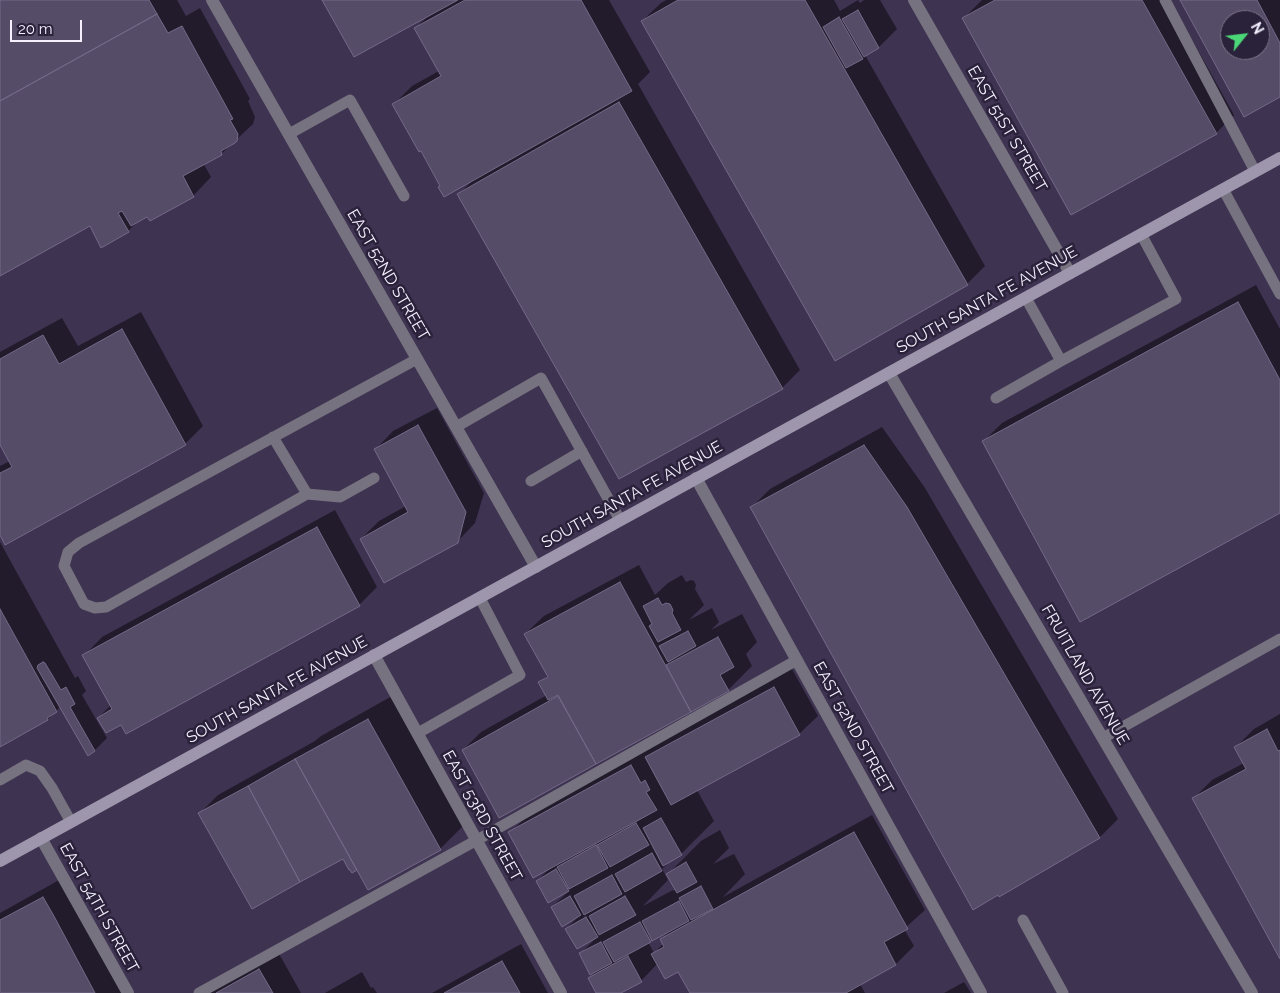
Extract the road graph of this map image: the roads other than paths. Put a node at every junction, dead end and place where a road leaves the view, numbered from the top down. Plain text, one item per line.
1 (212, 0) edge
2 (915, 0) edge
3 (1164, 0) edge
4 (289, 134) junction
5 (1280, 158) edge
6 (1255, 172) junction
7 (1223, 189) junction
8 (404, 196) dead end
9 (1141, 234) junction
10 (1070, 273) junction
11 (1280, 294) edge
12 (1026, 298) junction
13 (417, 359) junction
14 (1061, 361) junction
15 (889, 372) junction
16 (996, 398) dead end
17 (456, 426) junction
18 (273, 437) junction
19 (582, 451) junction
20 (374, 478) dead end
21 (696, 478) junction
22 (531, 481) dead end
23 (307, 494) junction
24 (620, 520) junction
25 (536, 567) junction
26 (480, 598) junction
27 (1280, 639) edge
28 (374, 655) junction
29 (797, 660) junction
30 (418, 733) junction
31 (1103, 738) junction
32 (0, 780) edge
33 (71, 822) junction
34 (41, 838) junction
35 (477, 840) junction
36 (0, 861) edge
37 (1023, 920) dead end
38 (128, 993) edge
39 (199, 993) edge
40 (561, 993) edge
41 (980, 993) edge
42 (1063, 993) edge
43 (1252, 993) edge

1 - 4 street, EAST 52ND STREET
2 - 10 street, EAST 51ST STREET
3 - 6 lane
4 - 8 lane
4 - 13 street, EAST 52ND STREET
5 - 6 main road, SOUTH SANTA FE AVENUE
6 - 7 main road, SOUTH SANTA FE AVENUE
7 - 9 main road, SOUTH SANTA FE AVENUE
7 - 11 lane
9 - 10 main road, SOUTH SANTA FE AVENUE
9 - 14 lane
10 - 12 main road, SOUTH SANTA FE AVENUE
12 - 14 lane
12 - 15 main road, SOUTH SANTA FE AVENUE
13 - 17 street, EAST 52ND STREET
13 - 18 lane
14 - 16 lane
15 - 21 main road, SOUTH SANTA FE AVENUE
15 - 31 street, FRUITLAND AVENUE
17 - 19 lane
17 - 25 street, EAST 52ND STREET
18 - 23 lane
18 - 23 lane
19 - 22 lane
19 - 24 lane
20 - 23 lane
21 - 24 main road, SOUTH SANTA FE AVENUE
21 - 29 street, EAST 52ND STREET
24 - 25 main road, SOUTH SANTA FE AVENUE
25 - 26 main road, SOUTH SANTA FE AVENUE
26 - 28 main road, SOUTH SANTA FE AVENUE
26 - 30 lane
27 - 31 lane
28 - 30 street, EAST 53RD STREET
28 - 33 main road, SOUTH SANTA FE AVENUE
29 - 35 lane
29 - 41 street, EAST 52ND STREET
30 - 35 street, EAST 53RD STREET
31 - 43 street, FRUITLAND AVENUE
32 - 33 lane
33 - 34 main road, SOUTH SANTA FE AVENUE
34 - 36 main road, SOUTH SANTA FE AVENUE
34 - 38 street, EAST 54TH STREET
35 - 39 lane
35 - 40 street, EAST 53RD STREET
37 - 42 lane

